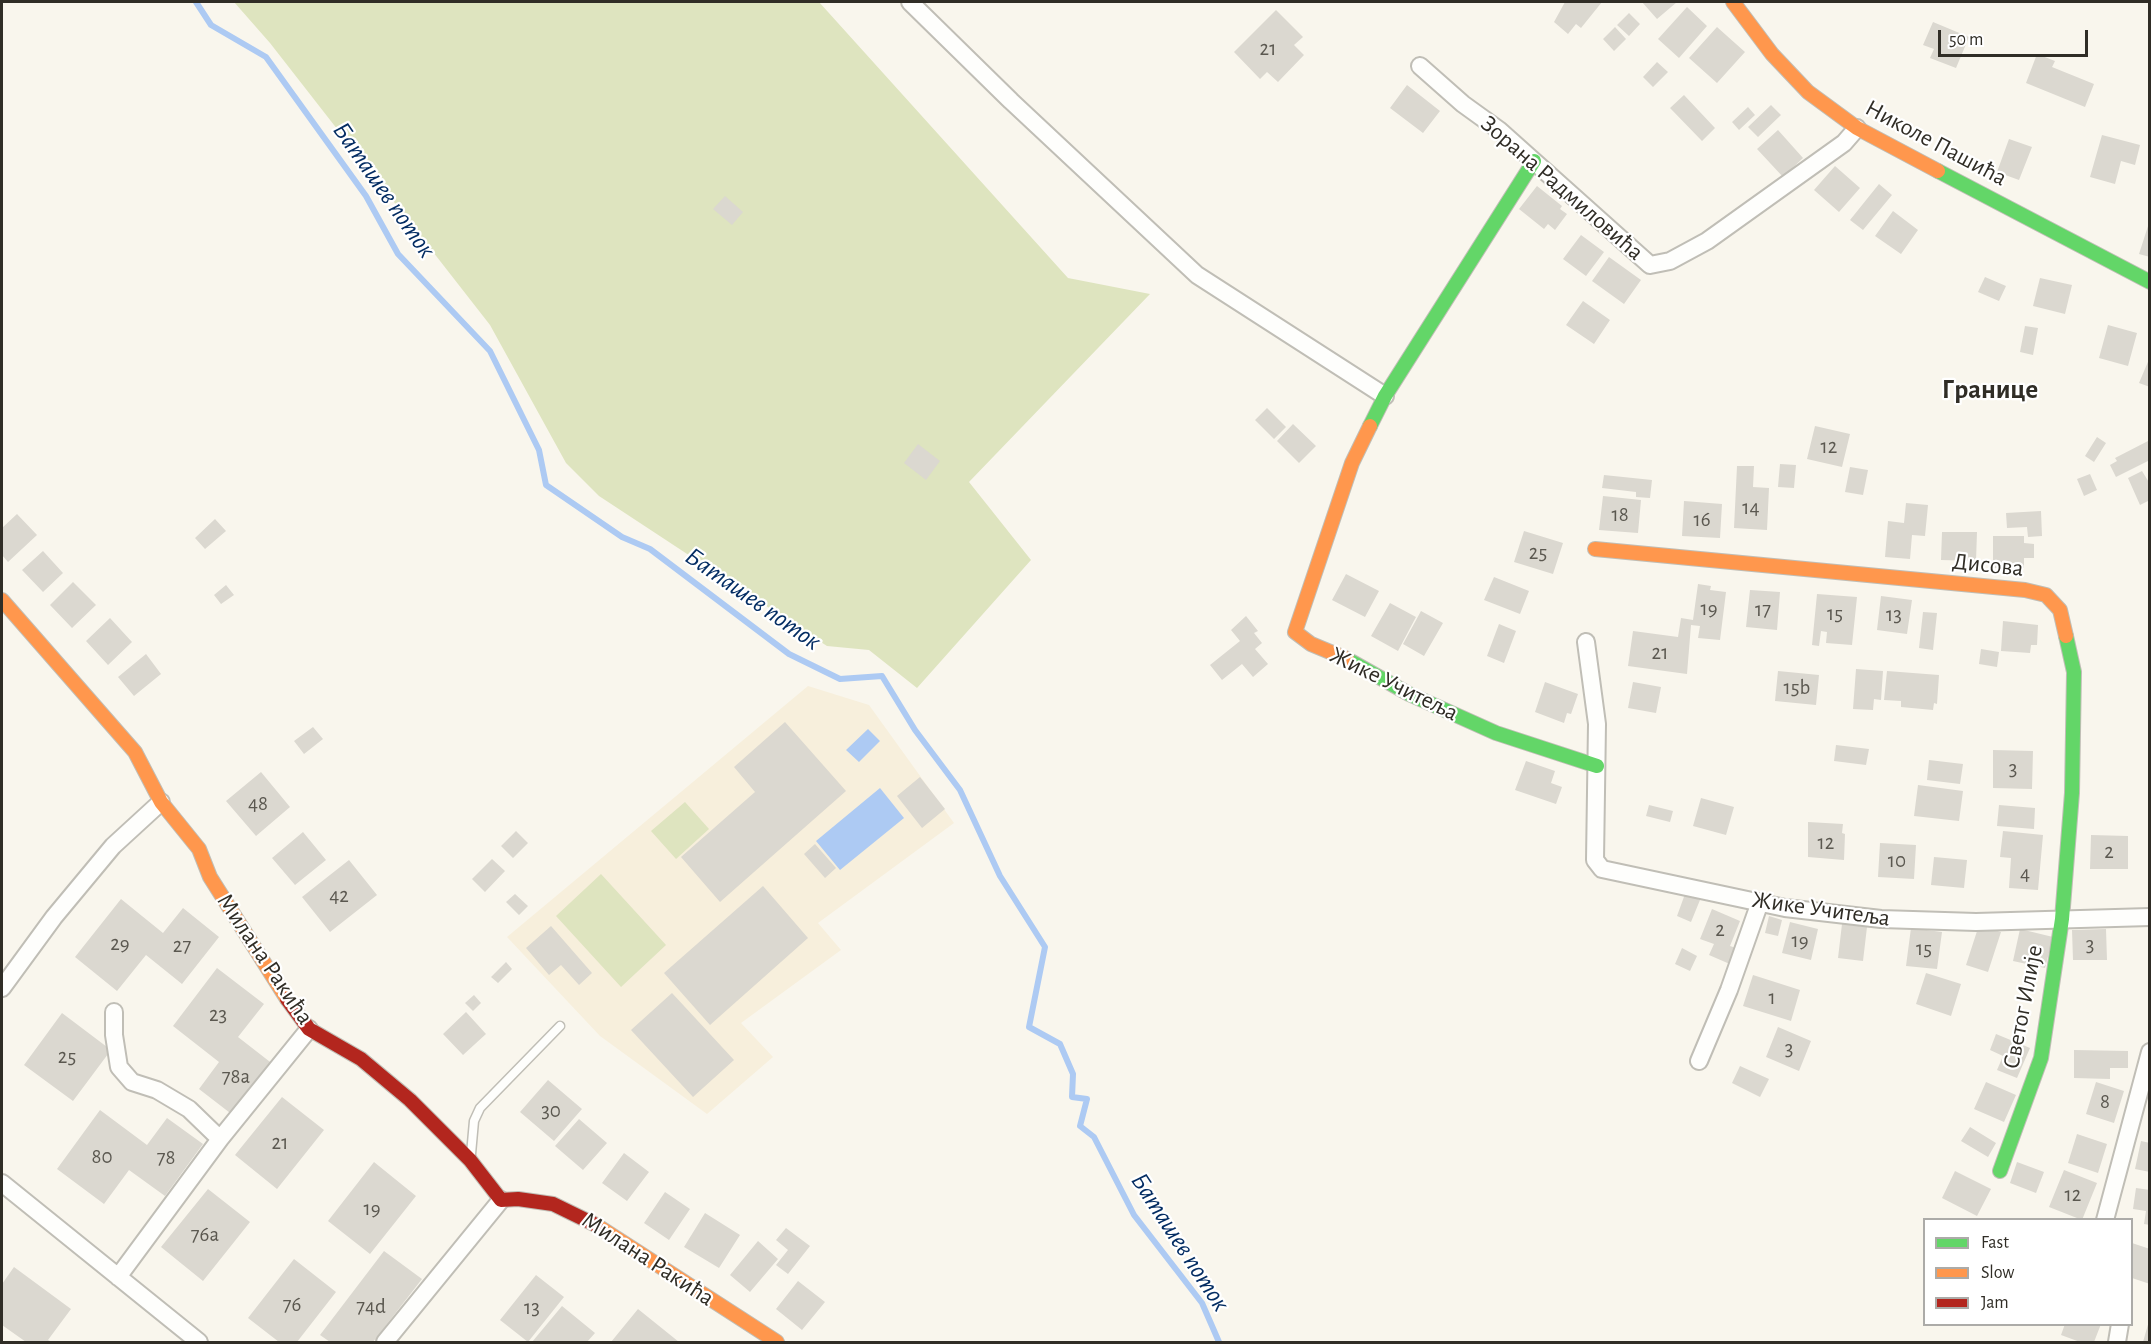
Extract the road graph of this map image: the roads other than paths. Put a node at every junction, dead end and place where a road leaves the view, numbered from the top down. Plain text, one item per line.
1 (910, 2) edge
2 (1733, 2) edge
3 (1420, 66) dead end
4 (1857, 128) junction
5 (1534, 161) junction
6 (2150, 282) edge
7 (1385, 396) junction
8 (1594, 549) dead end
9 (2, 600) edge
10 (1586, 642) dead end
11 (1597, 766) junction
12 (161, 801) junction
13 (1760, 902) junction
14 (2150, 917) edge
15 (2062, 919) junction
16 (2, 988) edge
17 (114, 1012) dead end
18 (560, 1026) dead end
19 (309, 1029) junction
20 (2150, 1052) edge
21 (1699, 1061) dead end
22 (220, 1139) junction
23 (470, 1160) junction
24 (2000, 1171) dead end
25 (2, 1183) edge
26 (501, 1200) junction
27 (2105, 1218) edge
28 (118, 1277) junction
29 (2120, 1326) edge
30 (199, 1342) edge
31 (385, 1342) edge
32 (777, 1342) edge
33 (2117, 1342) edge

1 - 7 street
2 - 4 street, Николе Пашића
3 - 5 street, Зорана Радмиловића
4 - 5 street, Зорана Радмиловића
4 - 6 street, Николе Пашића
5 - 7 street
7 - 11 street, Жике Учитеља
8 - 15 street, Дисова
9 - 12 street, Милана Ракића
10 - 11 street, Жике Учитеља
11 - 13 street, Жике Учитеља
12 - 16 street
12 - 19 street, Милана Ракића
13 - 15 street, Жике Учитеља
13 - 21 street
14 - 15 street, Жике Учитеља
15 - 24 street, Светог Илије
17 - 22 street
18 - 23 lane
19 - 22 street
19 - 23 street, Милана Ракића
20 - 27 street
22 - 28 street
23 - 26 street, Милана Ракића
25 - 28 street
26 - 31 street
26 - 32 street, Милана Ракића
28 - 30 street
29 - 33 street

